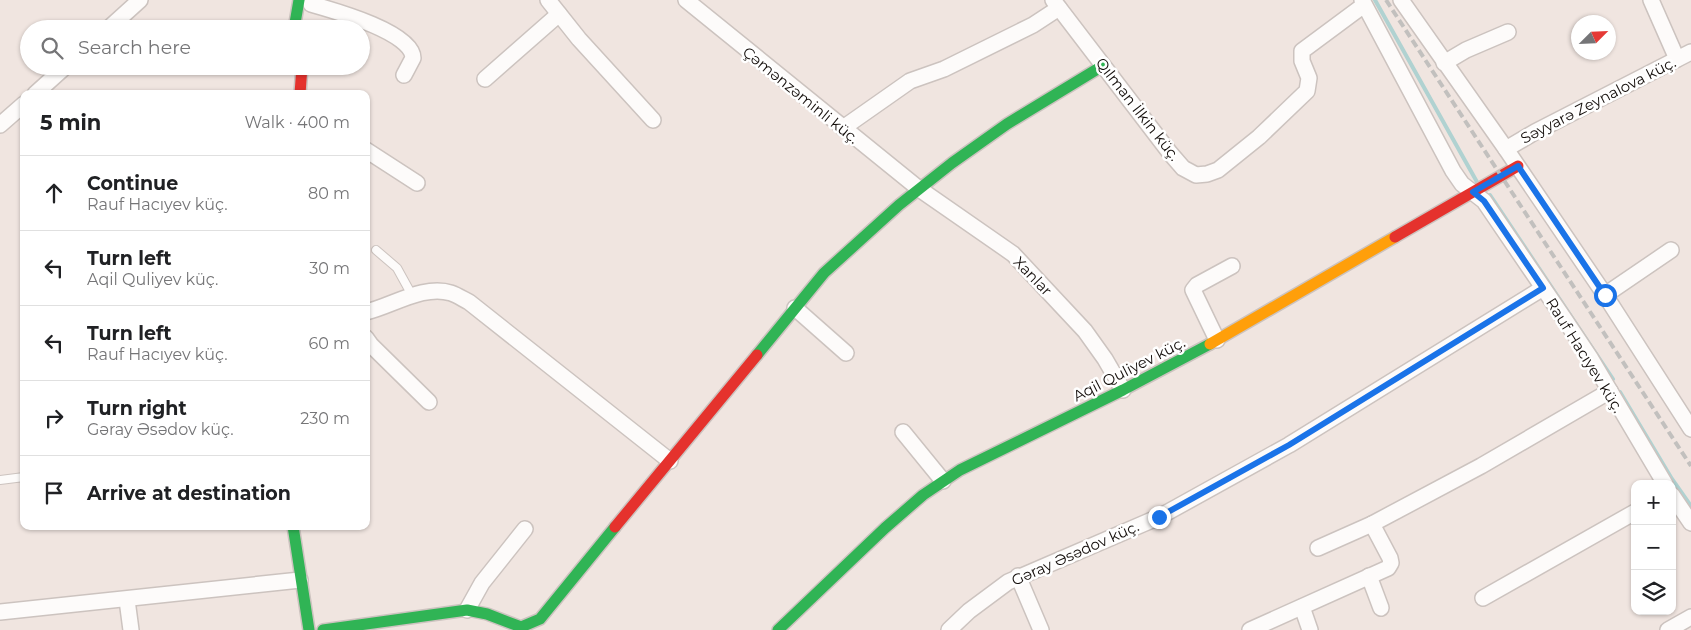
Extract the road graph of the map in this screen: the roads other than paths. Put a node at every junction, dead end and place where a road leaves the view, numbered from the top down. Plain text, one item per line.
1 (140, 0) edge
2 (548, 0) edge
3 (686, 0) edge
4 (1401, 0) edge
5 (1651, 0) edge
6 (1363, 3) edge
7 (308, 4) edge
8 (1056, 4) edge
9 (558, 14) junction
10 (118, 20) edge
11 (299, 20) edge
12 (365, 20) edge
13 (370, 23) edge
14 (1508, 32) dead end
15 (1684, 56) edge
16 (1444, 63) junction
17 (1104, 66) junction
18 (56, 75) edge
19 (302, 75) edge
20 (404, 75) dead end
21 (485, 79) dead end
22 (40, 90) edge
23 (302, 90) edge
24 (20, 108) edge
25 (653, 120) dead end
26 (0, 125) edge
27 (843, 128) junction
28 (1506, 149) junction
29 (370, 153) edge
30 (1518, 166) junction
31 (417, 183) dead end
32 (918, 188) junction
33 (1473, 192) junction
34 (376, 250) dead end
35 (1671, 250) dead end
36 (1232, 266) dead end
37 (1543, 288) junction
38 (1605, 295) junction
39 (413, 296) junction
40 (795, 308) junction
41 (370, 311) edge
42 (1217, 340) junction
43 (370, 345) edge
44 (846, 353) dead end
45 (1124, 390) junction
46 (1610, 391) junction
47 (429, 402) dead end
48 (1686, 409) edge
49 (1691, 429) edge
50 (903, 432) dead end
51 (670, 461) junction
52 (20, 478) edge
53 (0, 480) edge
54 (1663, 480) edge
55 (943, 481) junction
56 (1676, 502) edge
57 (1631, 514) edge
58 (1691, 523) edge
59 (1372, 524) junction
60 (525, 529) dead end
61 (294, 530) edge
62 (308, 542) dead end
63 (1318, 548) dead end
64 (1018, 576) junction
65 (1369, 576) junction
66 (306, 580) junction
67 (1483, 598) dead end
68 (127, 600) junction
69 (1302, 607) junction
70 (1381, 608) dead end
71 (466, 610) junction
72 (0, 612) edge
73 (1691, 617) edge
74 (522, 629) edge
75 (131, 630) edge
76 (309, 630) edge
77 (322, 630) edge
78 (778, 630) edge
79 (949, 630) edge
80 (1041, 630) edge
81 (1250, 630) edge
82 (1310, 630) edge
83 (1668, 630) edge

1 - 10 street
2 - 9 street
3 - 27 street, Çəmənzəminli küç.
4 - 16 street
5 - 15 street
6 - 17 street, Qılman İlkin küç.
6 - 33 street, Rauf Hacıyev küç.
7 - 11 street
7 - 12 street
8 - 17 street, Qılman İlkin küç.
8 - 27 street
9 - 21 street
9 - 25 street
13 - 20 street
14 - 16 street
15 - 28 street, Səyyarə Zeynalova küç.
16 - 28 street
17 - 32 street
18 - 22 street
19 - 23 street
24 - 26 street
27 - 32 street, Çəmənzəminli küç.
28 - 30 street
29 - 31 street
30 - 33 street, Aqil Quliyev küç.
30 - 38 street
32 - 40 street
32 - 45 street, Xanlar
33 - 37 street, Rauf Hacıyev küç.
33 - 42 street, Aqil Quliyev küç.
34 - 39 lane
35 - 38 street
36 - 42 street
37 - 46 street, Rauf Hacıyev küç.
37 - 64 street, Gəray Əsədov küç.
38 - 48 street
39 - 41 street
39 - 51 street
40 - 44 street
40 - 51 street
42 - 45 street, Aqil Quliyev küç.
43 - 47 street
45 - 55 street, Aqil Quliyev küç.
46 - 54 street, Rauf Hacıyev küç.
46 - 59 street
48 - 49 street
50 - 55 street
51 - 74 street
52 - 53 lane
55 - 78 street, Aqil Quliyev küç.
56 - 58 street
57 - 67 street
59 - 63 street
59 - 65 street
60 - 71 street
61 - 66 street
62 - 66 street
64 - 79 street, Gəray Əsədov küç.
64 - 80 street
65 - 69 street
65 - 70 street
66 - 68 street
66 - 76 street
66 - 77 street
68 - 72 street
68 - 75 street
69 - 81 street
69 - 82 street
71 - 74 street
71 - 77 street
73 - 83 street

